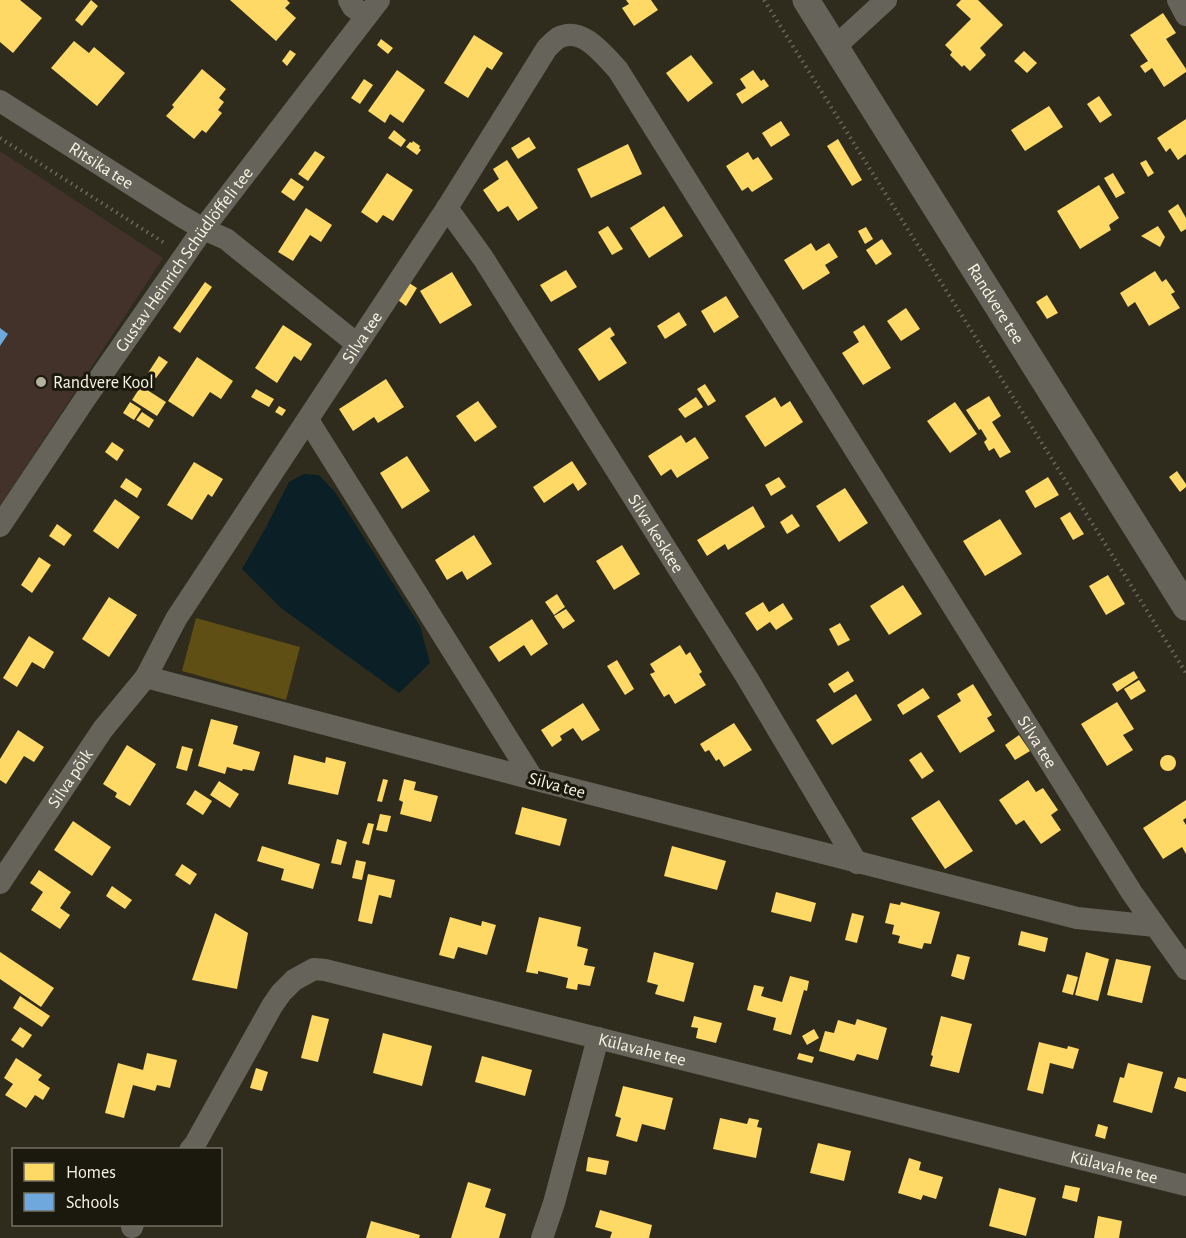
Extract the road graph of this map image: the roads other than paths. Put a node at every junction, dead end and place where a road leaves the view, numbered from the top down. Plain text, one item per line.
1 (349, 0) edge
2 (806, 0) edge
3 (886, 0) edge
4 (1178, 0) edge
5 (373, 8) edge
6 (1186, 15) edge
7 (835, 47) junction
8 (0, 101) edge
9 (447, 208) junction
10 (203, 229) junction
11 (357, 344) junction
12 (308, 420) junction
13 (0, 526) edge
14 (1186, 607) edge
15 (146, 677) junction
16 (533, 779) junction
17 (857, 863) junction
18 (0, 884) edge
19 (1155, 926) junction
20 (1186, 969) edge
21 (598, 1038) junction
22 (191, 1148) edge
23 (1186, 1185) edge
24 (542, 1238) edge

1 - 5 street
2 - 7 street, Randvere tee
3 - 7 street
4 - 6 street
5 - 10 street, Gustav Heinrich Schüdlöffeli tee
7 - 14 street, Randvere tee
8 - 10 street, Ritsika tee
9 - 11 street, Silva tee
9 - 17 street, Silva kesktee
9 - 19 street, Silva tee
10 - 11 street, Ritsika tee
10 - 13 street, Gustav Heinrich Schüdlöffeli tee
11 - 12 street, Silva tee
12 - 15 street, Silva tee
12 - 16 street
15 - 16 street, Silva tee
15 - 18 street, Silva põik
16 - 17 street, Silva tee
17 - 19 street, Silva tee
19 - 20 street, Silva tee
21 - 22 street, Külavahe tee
21 - 23 street, Külavahe tee
21 - 24 street

